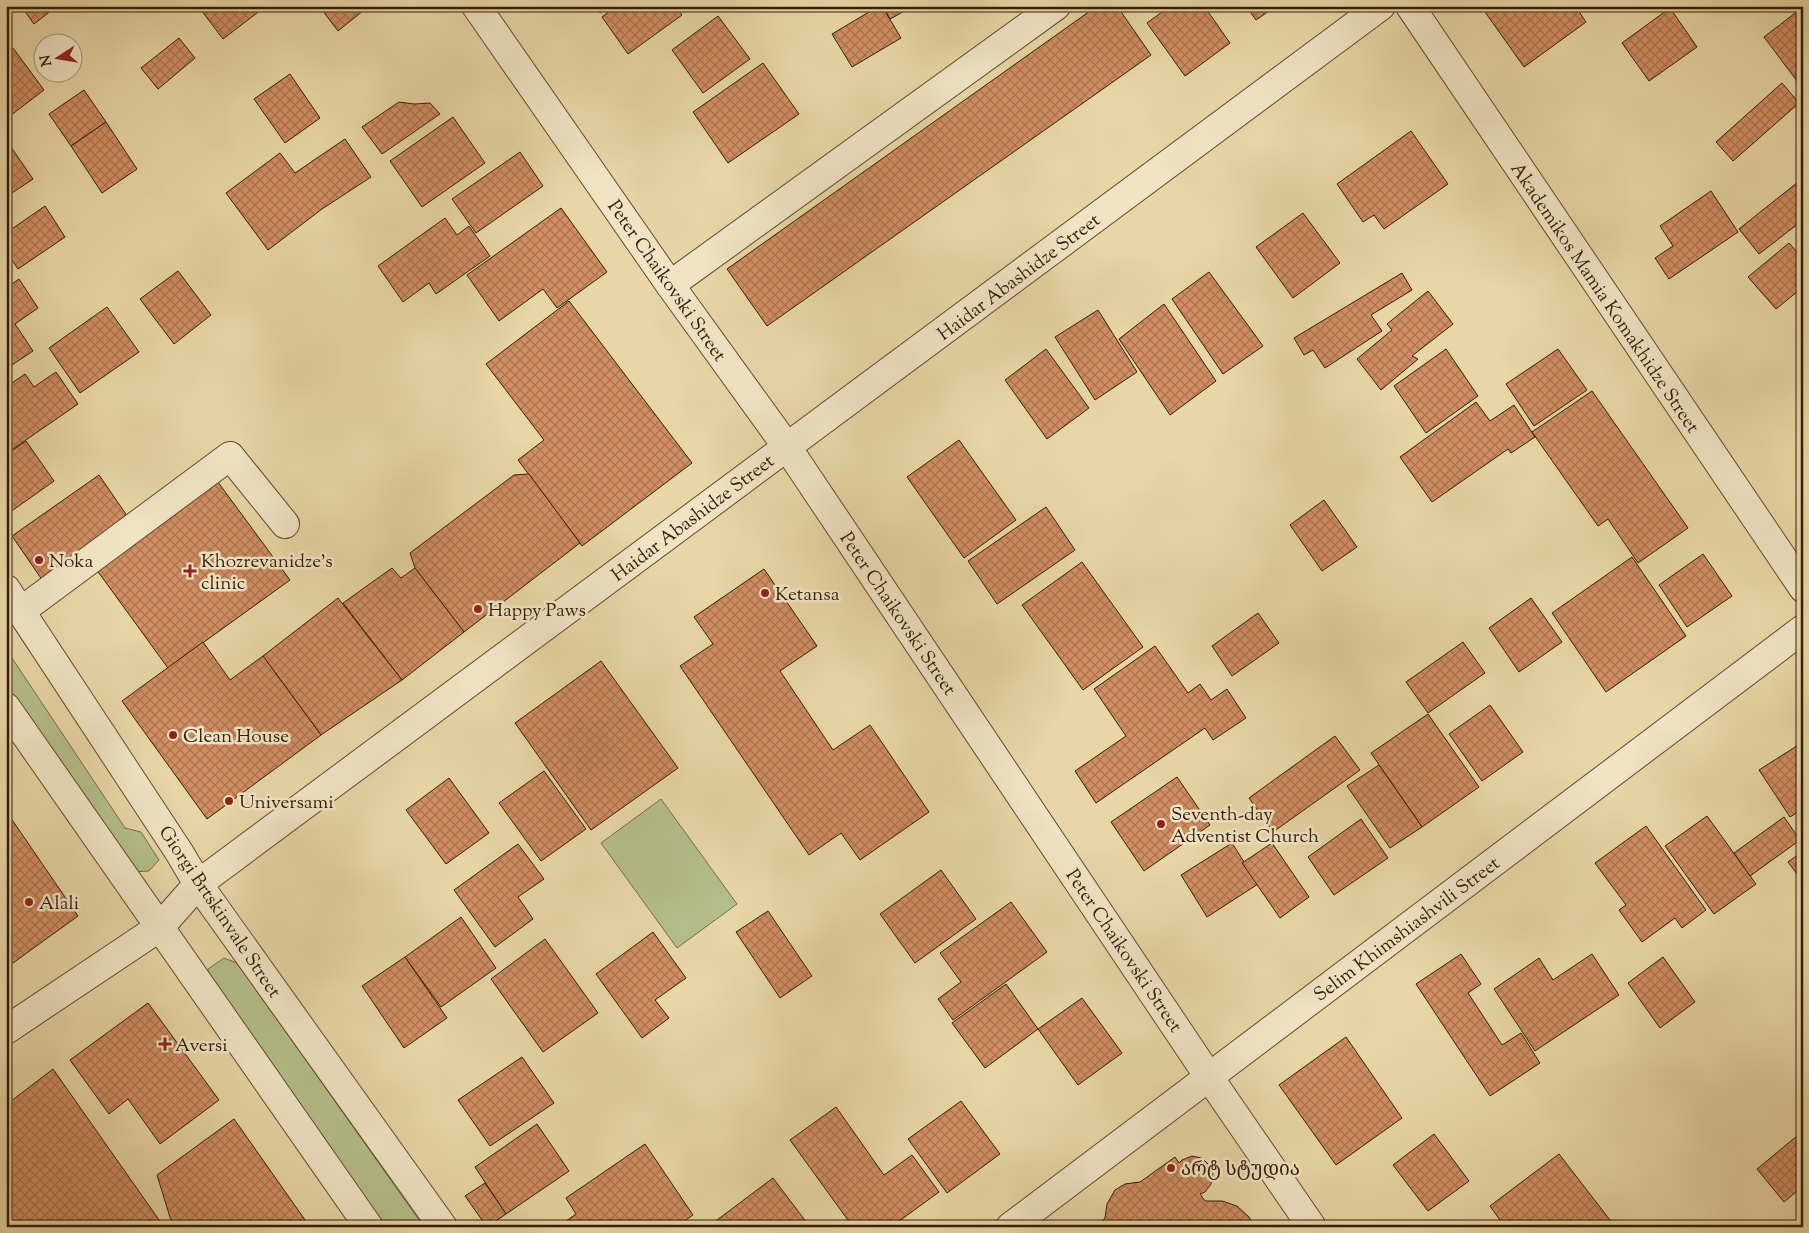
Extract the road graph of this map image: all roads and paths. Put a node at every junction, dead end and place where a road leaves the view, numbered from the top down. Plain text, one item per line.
1 (476, 6) edge
2 (1056, 6) edge
3 (1381, 6) edge
4 (1410, 6) edge
5 (670, 285) junction
6 (787, 447) junction
7 (285, 524) dead end
8 (1803, 588) edge
9 (14, 600) edge
10 (1803, 629) edge
11 (6, 707) edge
12 (198, 884) junction
13 (160, 927) junction
14 (6, 1030) edge
15 (1209, 1077) junction
16 (369, 1227) edge
17 (443, 1227) edge
18 (1010, 1227) edge
19 (1312, 1227) edge

1 - 5 street, Peter Chaikovski Street
2 - 5 street
3 - 6 street, Haidar Abashidze Street
4 - 8 street, Akademikos Mamia Komakhidze Street
5 - 6 street, Peter Chaikovski Street
6 - 12 street, Haidar Abashidze Street
6 - 15 street, Peter Chaikovski Street
7 - 9 street
9 - 12 street, Giorgi Brtskinvale Street
10 - 15 street, Selim Khimshiashvili Street
11 - 13 street
12 - 13 street, Haidar Abashidze Street
12 - 17 street, Giorgi Brtskinvale Street
13 - 14 street, Haidar Abashidze Street
13 - 16 street
15 - 18 street, Selim Khimshiashvili Street
15 - 19 street, Peter Chaikovski Street

